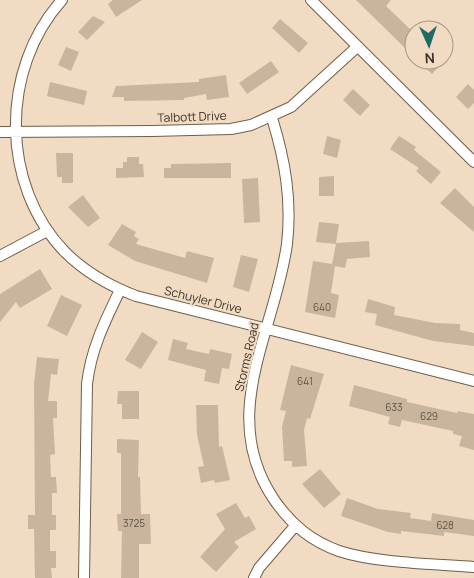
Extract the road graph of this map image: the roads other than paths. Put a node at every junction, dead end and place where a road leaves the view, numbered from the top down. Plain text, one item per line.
1 (62, 0) edge
2 (311, 0) edge
3 (357, 48) junction
4 (272, 118) junction
5 (0, 132) edge
6 (16, 132) junction
7 (474, 162) edge
8 (47, 231) junction
9 (0, 256) edge
10 (120, 290) junction
11 (266, 329) junction
12 (474, 381) edge
13 (294, 526) junction
14 (474, 568) edge
15 (84, 578) edge
16 (254, 578) edge

1 - 6 street, Schuyler Drive
2 - 3 street
3 - 4 street, Talbott Drive
3 - 7 street
4 - 6 street, Talbott Drive
4 - 11 street, Storms Road
5 - 6 street, Talbott Drive
6 - 8 street, Schuyler Drive
8 - 9 street
8 - 10 street, Schuyler Drive
10 - 11 street, Schuyler Drive
10 - 15 street
11 - 12 street, Schuyler Drive
11 - 13 street, Storms Road
13 - 14 street, Storms Road
13 - 16 street

